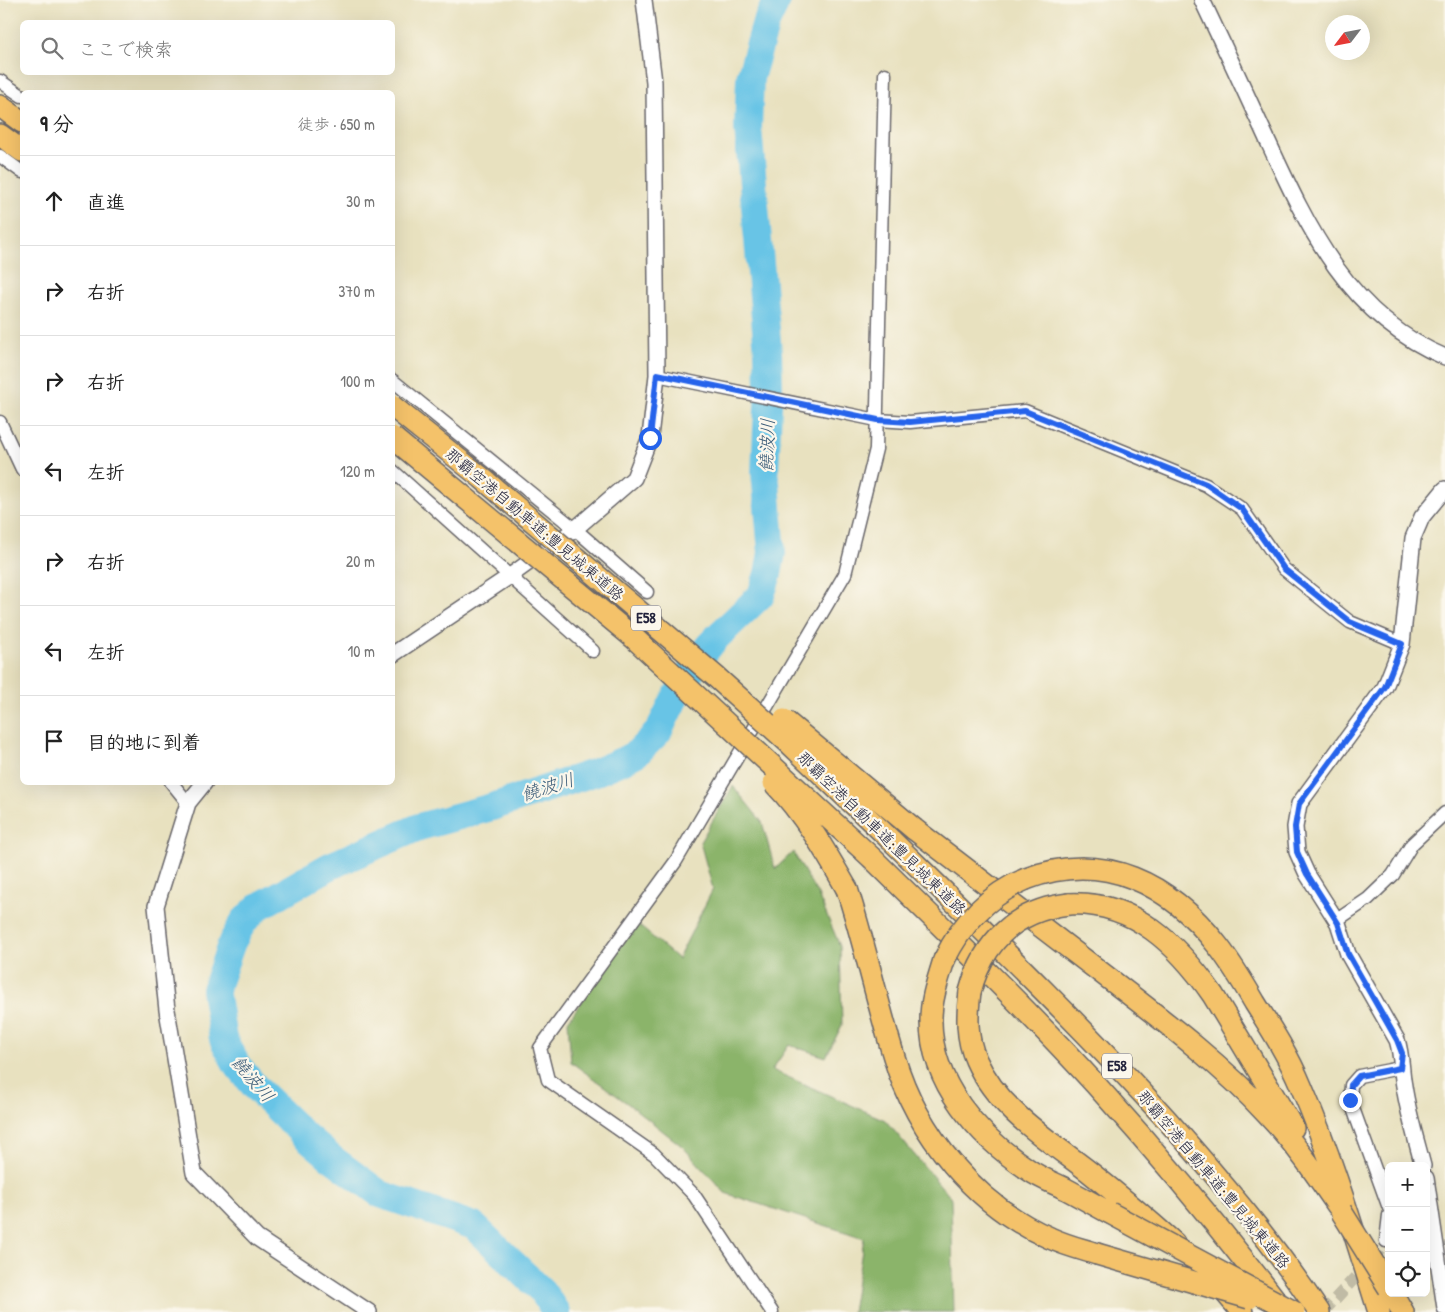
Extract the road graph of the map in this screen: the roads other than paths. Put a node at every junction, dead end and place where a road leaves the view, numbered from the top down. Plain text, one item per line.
1 (644, 0) edge
2 (1202, 0) edge
3 (885, 74) dead end
4 (0, 81) edge
5 (20, 95) edge
6 (0, 106) edge
7 (20, 121) edge
8 (0, 136) edge
9 (20, 150) edge
10 (0, 156) edge
11 (20, 171) edge
12 (1445, 357) edge
13 (657, 374) junction
14 (395, 382) edge
15 (395, 408) edge
16 (878, 420) junction
17 (0, 422) edge
18 (395, 439) edge
19 (20, 465) edge
20 (395, 473) edge
21 (1445, 489) edge
22 (465, 496) junction
23 (575, 529) junction
24 (579, 560) junction
25 (510, 576) junction
26 (647, 592) dead end
27 (1402, 644) junction
28 (593, 651) dead end
29 (395, 653) edge
30 (173, 785) edge
31 (203, 785) edge
32 (188, 803) junction
33 (1445, 812) edge
34 (1337, 920) junction
35 (1400, 1068) junction
36 (1422, 1162) edge
37 (1430, 1205) edge
38 (1389, 1207) edge
39 (1341, 1211) junction
40 (1385, 1282) edge
41 (1394, 1297) edge
42 (1445, 1308) edge
43 (369, 1312) edge
44 (772, 1312) edge
45 (1242, 1312) edge
46 (1284, 1312) edge
47 (1293, 1312) edge
48 (1319, 1312) edge
49 (1379, 1312) edge
50 (1403, 1312) edge

1 - 13 street
2 - 12 street
3 - 16 street
4 - 5 street
6 - 7 highway
8 - 9 highway
10 - 11 street
13 - 16 street
13 - 23 street
14 - 23 street
15 - 24 highway, 那覇空港自動車道;豊見城東道路 / E58, bridge
16 - 27 street
16 - 44 street
17 - 19 street
18 - 22 highway, 那覇空港自動車道;豊見城東道路 / E58, bridge
20 - 25 street
21 - 27 street
22 - 46 highway, 那覇空港自動車道;豊見城東道路 / E58, bridge
22 - 47 highway, bridge
23 - 25 street
23 - 26 street
24 - 39 highway, bridge
24 - 48 highway, 那覇空港自動車道;豊見城東道路 / E58, bridge
25 - 28 street
25 - 29 street
27 - 34 street
30 - 32 street
31 - 32 street
32 - 43 street
33 - 34 street
34 - 35 street
35 - 36 street
35 - 38 street
37 - 42 street
39 - 40 highway, bridge
39 - 45 highway, bridge
41 - 50 highway
47 - 49 highway, bridge

